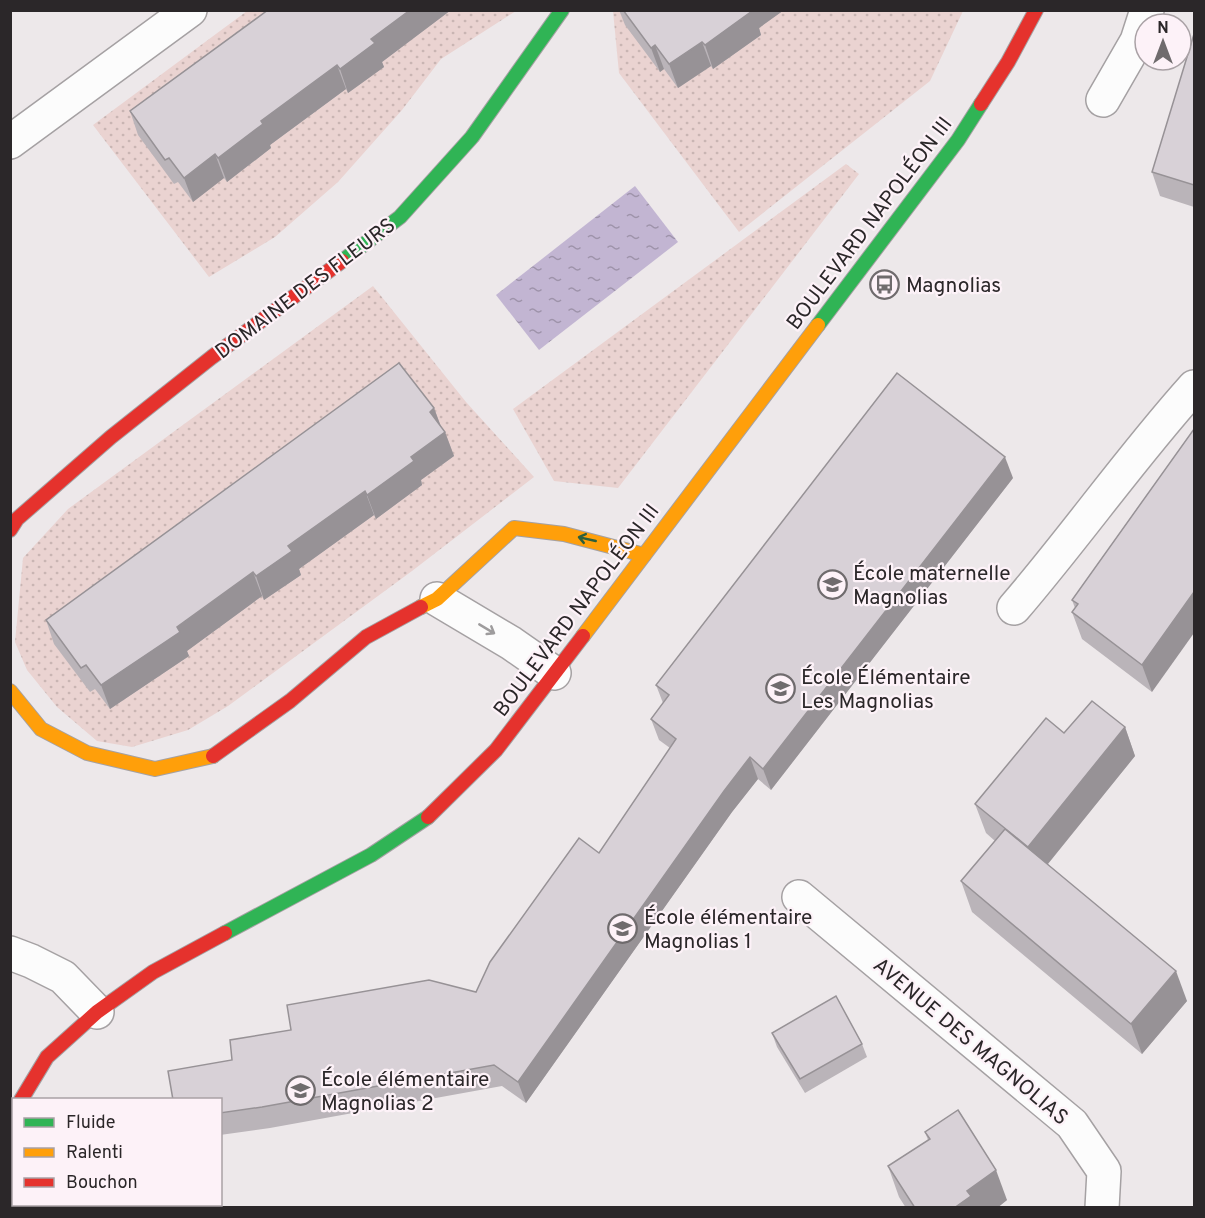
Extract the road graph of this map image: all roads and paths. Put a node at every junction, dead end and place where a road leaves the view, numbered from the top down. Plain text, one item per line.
1 (190, 10) edge
2 (562, 10) edge
3 (1036, 10) edge
4 (1147, 10) edge
5 (1103, 100) dead end
6 (10, 142) edge
7 (1194, 387) edge
8 (10, 530) edge
9 (644, 555) junction
10 (437, 599) junction
11 (1014, 608) dead end
12 (554, 673) junction
13 (10, 691) edge
14 (799, 897) dead end
15 (10, 953) edge
16 (97, 1012) junction
17 (22, 1098) edge
18 (1102, 1208) edge

1 - 6 street
2 - 8 main road, DOMAINE DES FLEURS
3 - 9 main road, BOULEVARD NAPOLÉON III
4 - 5 street
7 - 11 street
9 -> 10 main road
9 - 12 main road, BOULEVARD NAPOLÉON III
10 -> 12 street
10 - 13 main road
12 - 16 main road, BOULEVARD NAPOLÉON III
14 - 18 street, AVENUE DES MAGNOLIAS
15 - 16 street
16 - 17 main road, BOULEVARD NAPOLÉON III

